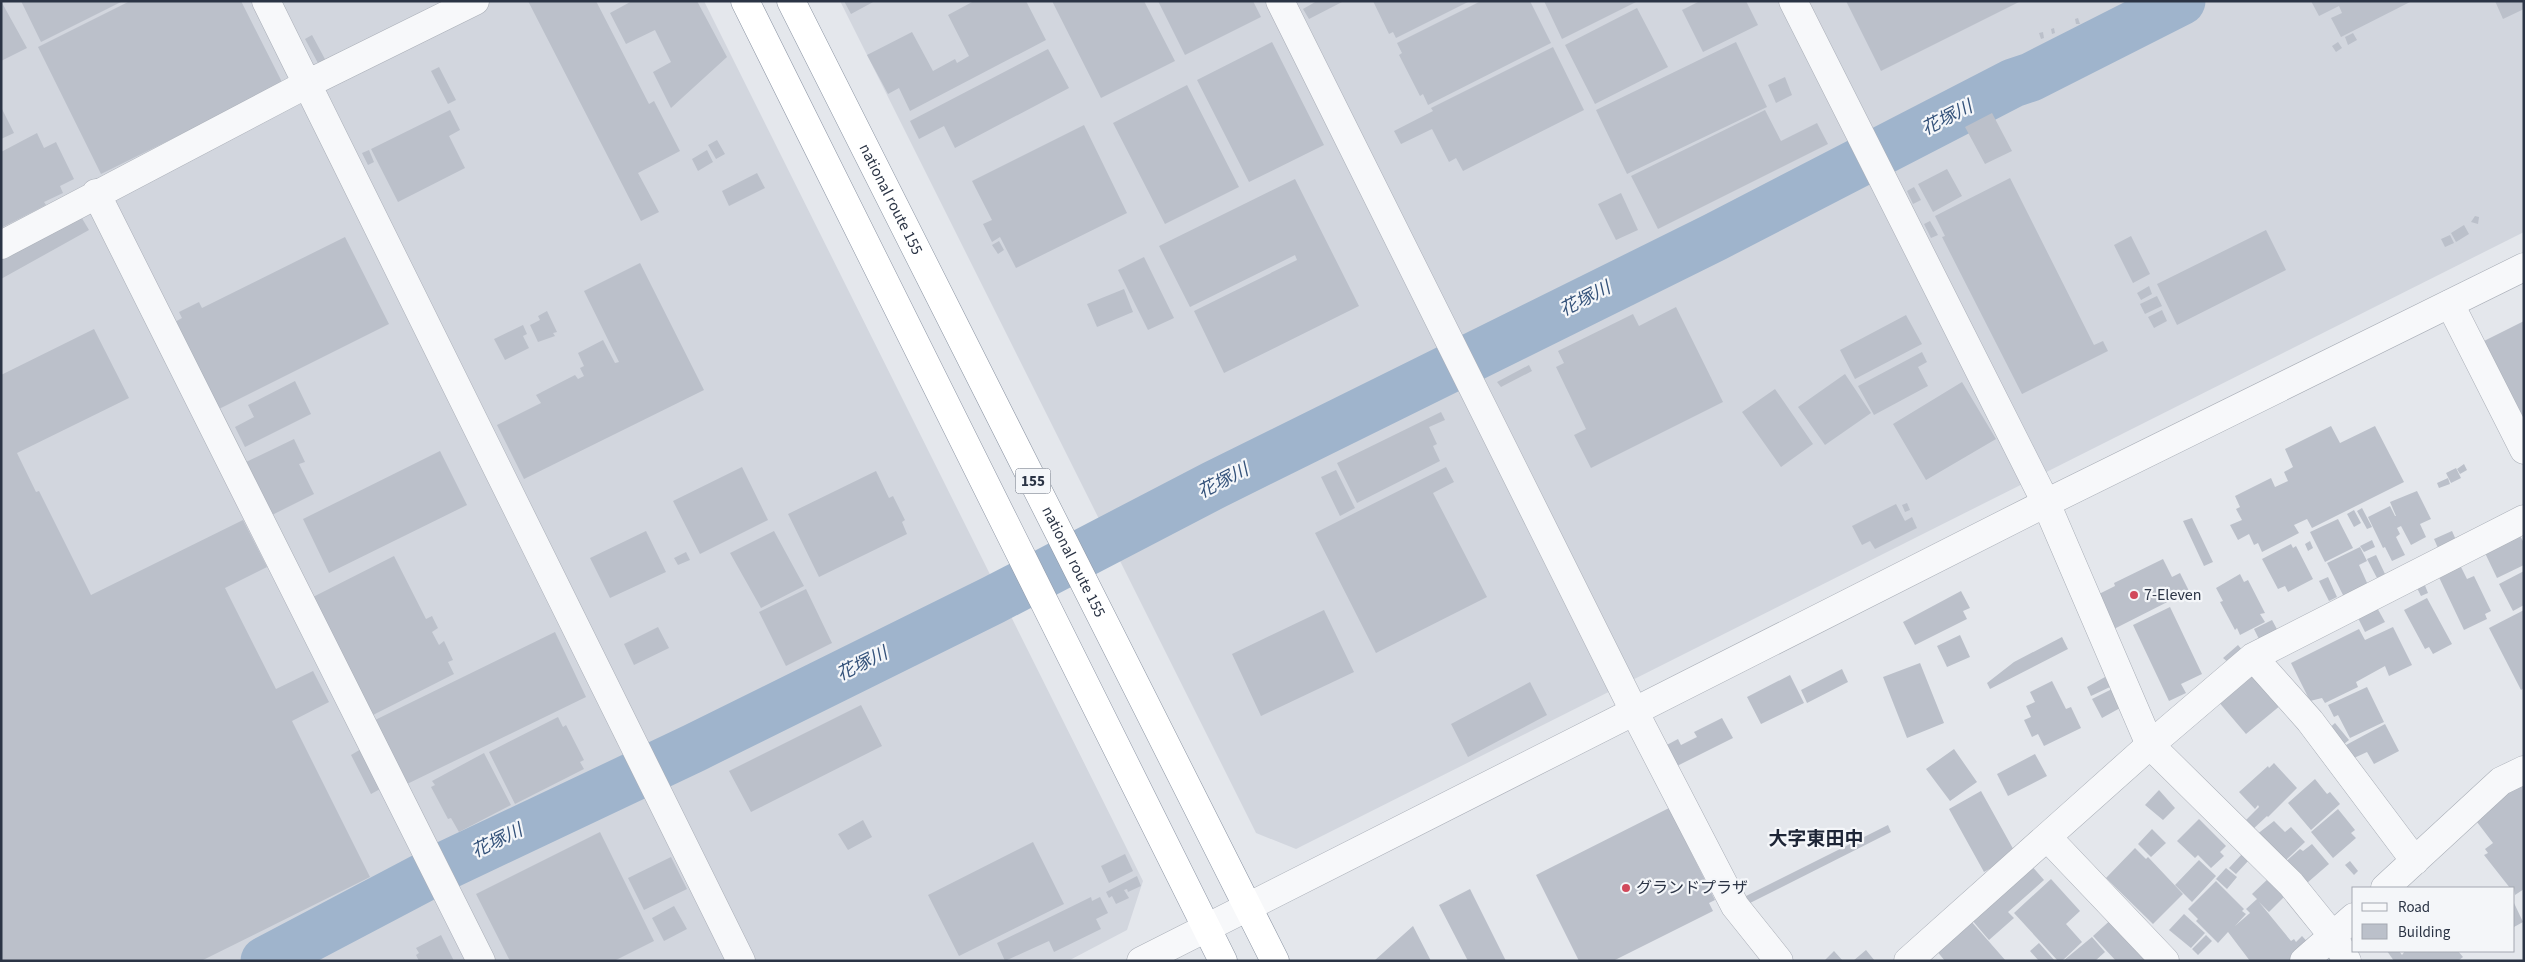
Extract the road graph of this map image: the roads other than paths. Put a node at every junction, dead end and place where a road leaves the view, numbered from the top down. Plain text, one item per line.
1 (266, 1) edge
2 (475, 1) edge
3 (745, 1) edge
4 (791, 1) edge
5 (1280, 1) edge
6 (1793, 1) edge
7 (307, 84) junction
8 (96, 193) junction
9 (1, 244) edge
10 (2524, 268) edge
11 (2450, 304) junction
12 (2524, 450) edge
13 (2046, 503) junction
14 (2524, 519) edge
15 (2253, 657) junction
16 (1634, 711) junction
17 (2150, 745) junction
18 (2524, 770) edge
19 (2047, 837) junction
20 (2415, 861) junction
21 (2386, 887) edge
22 (1248, 907) junction
23 (2352, 919) edge
24 (1206, 928) junction
25 (2333, 936) junction
26 (481, 961) edge
27 (741, 961) edge
28 (1141, 961) edge
29 (1223, 961) edge
30 (1276, 961) edge
31 (1779, 961) edge
32 (1908, 961) edge
33 (2165, 961) edge
34 (2304, 961) edge
35 (2347, 961) edge

1 - 7 street
2 - 7 street
3 - 24 highway, 155
4 - 22 highway, national route 155 / 155
5 - 16 street
6 - 13 street
7 - 8 street
7 - 27 street
8 - 9 street
8 - 26 street
10 - 11 street
11 - 12 street
11 - 13 street
13 - 16 street
13 - 17 street
14 - 15 street
15 - 17 street
15 - 20 street
16 - 22 street
16 - 31 street
17 - 19 street
17 - 25 street
18 - 20 street
19 - 32 street
19 - 33 street
20 - 21 street
22 - 24 street
22 - 30 highway, national route 155 / 155
23 - 25 street
24 - 28 street
24 - 29 highway, 155
25 - 34 street
25 - 35 street

